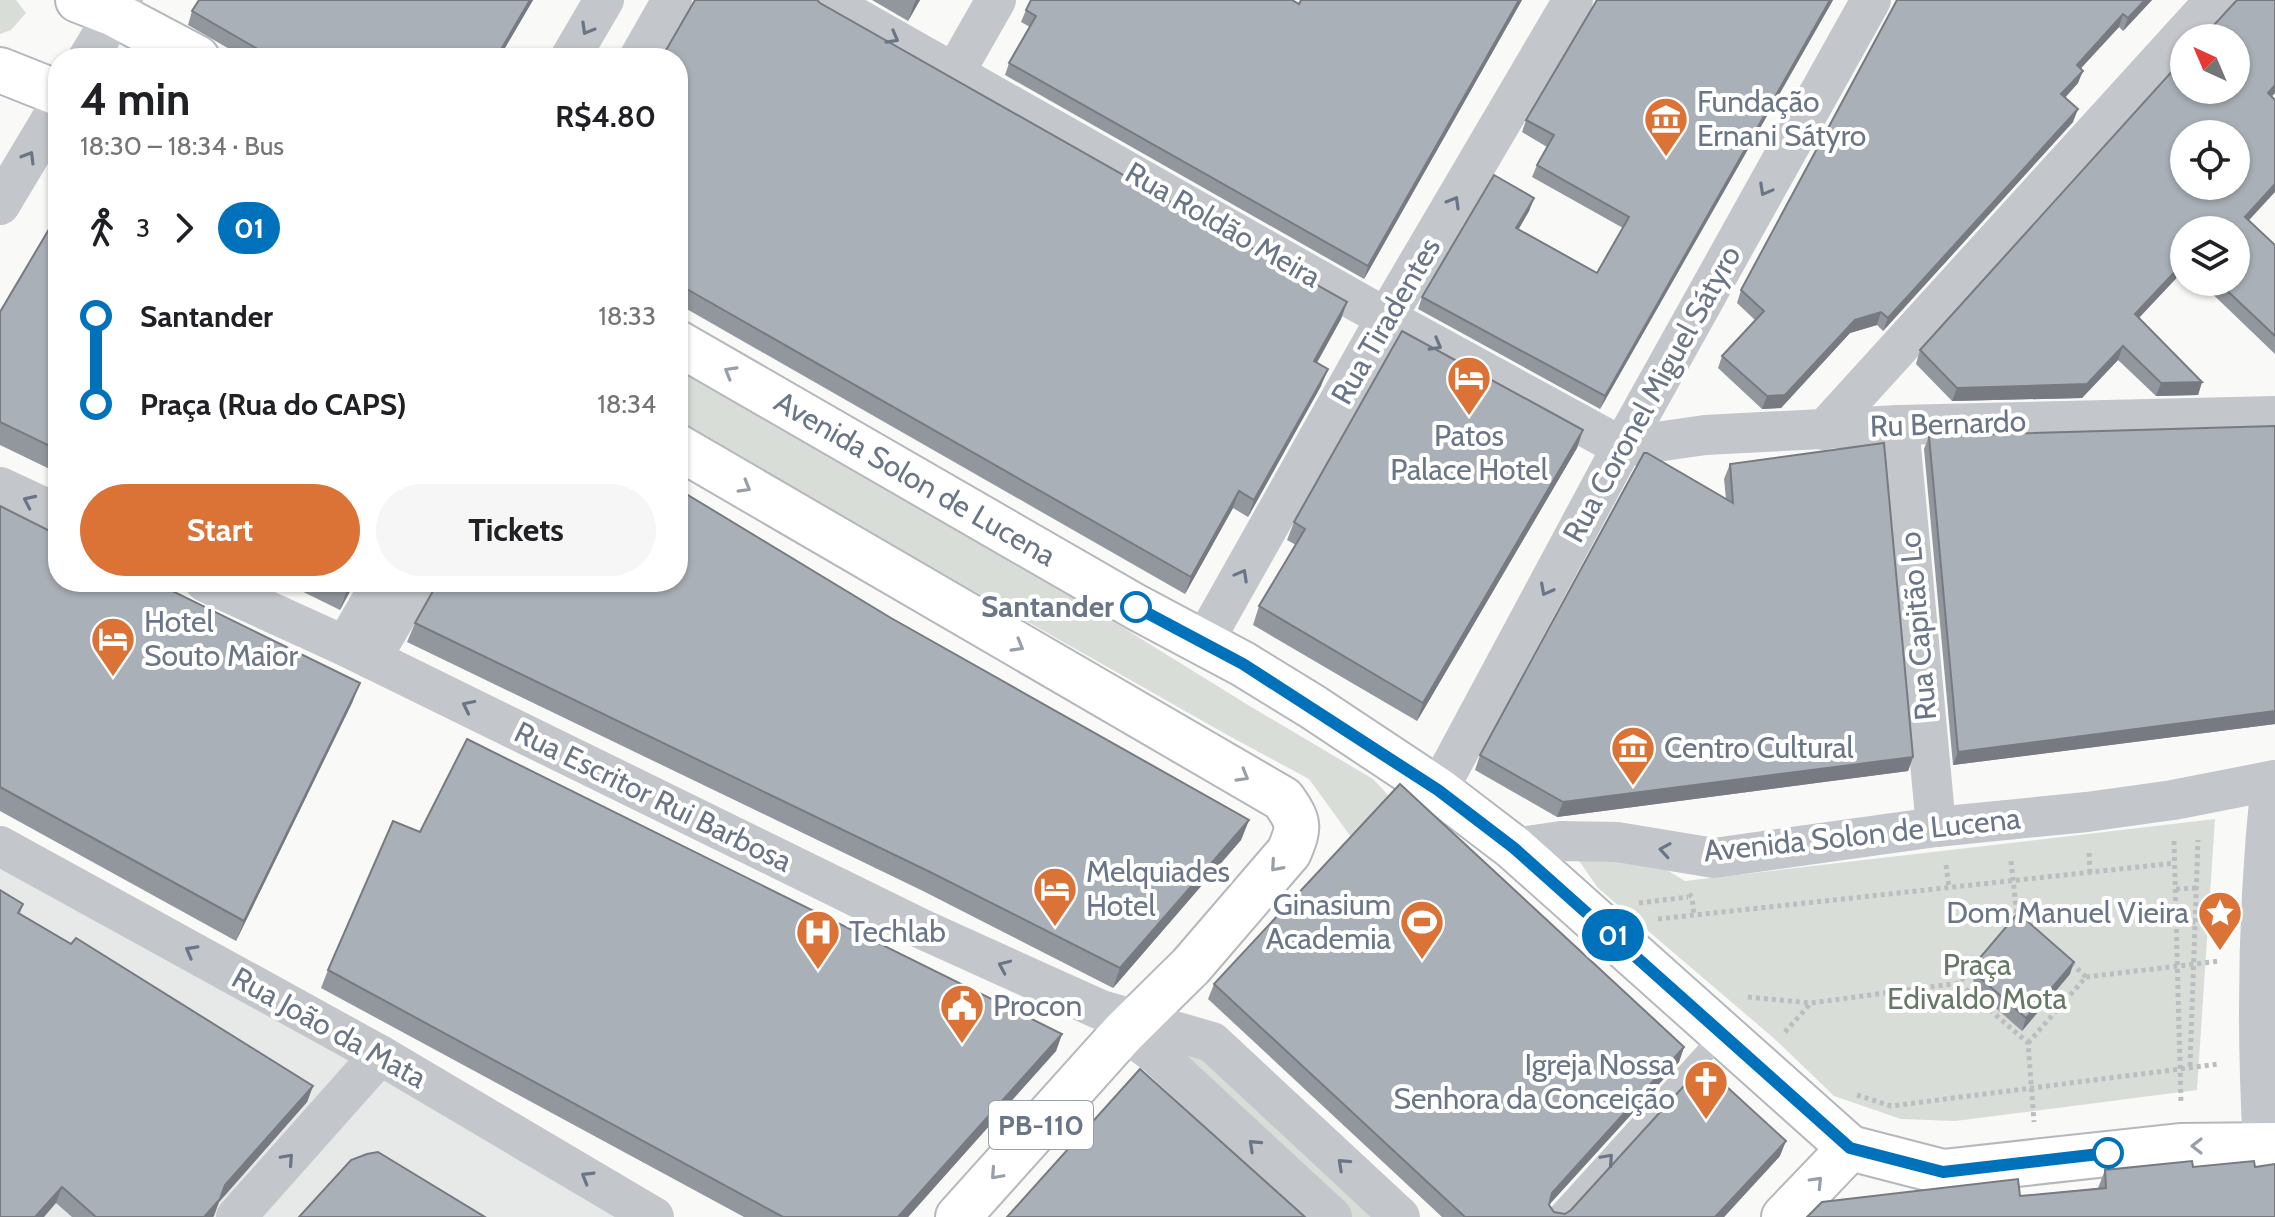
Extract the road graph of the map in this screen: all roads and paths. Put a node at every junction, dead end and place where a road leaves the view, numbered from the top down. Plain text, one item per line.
1 (604, 0) edge
2 (672, 0) edge
3 (825, 0) edge
4 (996, 0) edge
5 (1573, 0) edge
6 (1871, 0) edge
7 (2215, 0) edge
8 (105, 5) edge
9 (91, 48) edge
10 (180, 48) edge
11 (576, 48) edge
12 (645, 48) edge
13 (0, 70) edge
14 (955, 72) junction
15 (48, 89) edge
16 (48, 125) edge
17 (0, 205) edge
18 (1386, 318) junction
19 (688, 349) edge
20 (2275, 416) edge
21 (1899, 425) junction
22 (1824, 430) junction
23 (1622, 447) junction
24 (688, 453) edge
25 (0, 487) edge
26 (48, 509) edge
27 (227, 592) edge
28 (379, 592) edge
29 (408, 592) edge
30 (1203, 643) junction
31 (358, 653) junction
32 (2273, 781) edge
33 (1438, 790) junction
34 (1936, 827) junction
35 (2198, 840) dead end
36 (2174, 843) dead end
37 (0, 846) edge
38 (1514, 848) junction
39 (2089, 852) dead end
40 (2011, 860) dead end
41 (2175, 863) junction
42 (1947, 868) dead end
43 (2090, 873) junction
44 (2013, 881) junction
45 (1949, 888) junction
46 (2196, 888) junction
47 (2176, 889) junction
48 (2017, 916) junction
49 (1655, 920) dead end
50 (2195, 922) junction
51 (2177, 924) junction
52 (2029, 926) edge
53 (2007, 927) edge
54 (1988, 949) edge
55 (2063, 957) edge
56 (2194, 965) junction
57 (2179, 966) junction
58 (2086, 977) junction
59 (1959, 983) junction
60 (2192, 1001) junction
61 (2180, 1002) junction
62 (1120, 1021) junction
63 (1723, 1033) junction
64 (2190, 1038) junction
65 (2181, 1039) junction
66 (1777, 1041) dead end
67 (2028, 1043) junction
68 (380, 1055) junction
69 (2190, 1066) dead end
70 (2032, 1087) junction
71 (1854, 1094) dead end
72 (2269, 1146) edge
73 (1850, 1148) junction
74 (2037, 1163) junction
75 (236, 1217) edge
76 (654, 1217) edge
77 (958, 1217) edge
78 (1332, 1217) edge
79 (1400, 1217) edge
80 (1556, 1217) edge
81 (1784, 1217) edge

1 -> 11 street
2 - 12 street
3 -> 14 street, Rua Roldão Meira
4 - 14 street
18 -> 5 street, Rua Tiradentes
6 -> 23 street, Rua Coronel Miguel Sátyro
7 - 22 street
8 - 9 street
8 - 10 main road
13 - 15 main road
14 - 18 street, Rua Roldão Meira
17 -> 16 street
18 -> 23 street, Rua Roldão Meira
30 -> 18 street, Rua Tiradentes
30 -> 19 main road, Avenida Solon de Lucena
20 - 21 street, Ru Bernardo
21 - 22 street, Ru Bernardo
21 - 34 street, Rua Capitão Lo
22 - 23 street, Ru Bernardo
23 -> 33 street, Rua Coronel Miguel Sátyro
24 -> 62 main road, PB-110
26 -> 25 street
27 - 31 street, Rua Escritor Rui Barbosa
28 - 31 street
29 - 31 street
30 - 33 main road, Avenida Solon de Lucena
62 -> 31 street, Rua Escritor Rui Barbosa
32 - 34 street, Avenida Solon de Lucena
32 - 72 street
33 - 38 main road, Avenida Solon de Lucena
34 -> 38 street, Avenida Solon de Lucena
35 - 46 path
36 - 41 path
68 -> 37 street, Rua João da Mata
38 - 63 main road
39 - 43 path
40 - 44 path
41 - 43 path
41 - 47 path
42 - 45 path
43 - 44 path
44 - 45 path
44 - 48 path
45 - 49 path
46 - 47 path
46 - 50 path
47 - 51 path
48 - 52 path
48 - 53 path
50 - 51 path
50 - 56 path
51 - 57 path
54 - 59 path
55 - 58 path
56 - 57 path
56 - 60 path
57 - 58 path
57 - 61 path
58 - 67 path
59 - 66 path
59 - 67 path
60 - 61 path
60 - 64 path
61 - 65 path
62 -> 77 main road, PB-110
78 -> 62 street, Rua Escritor Rui Barbosa
79 -> 62 street, Rua Escritor Rui Barbosa
63 - 73 main road
80 -> 63 lane
64 - 65 path
64 - 69 path
65 - 70 path
67 - 70 path
75 -> 68 street
76 -> 68 street, Rua João da Mata
70 - 71 path
70 - 74 path
72 -> 74 main road
73 - 74 main road
81 -> 73 main road

